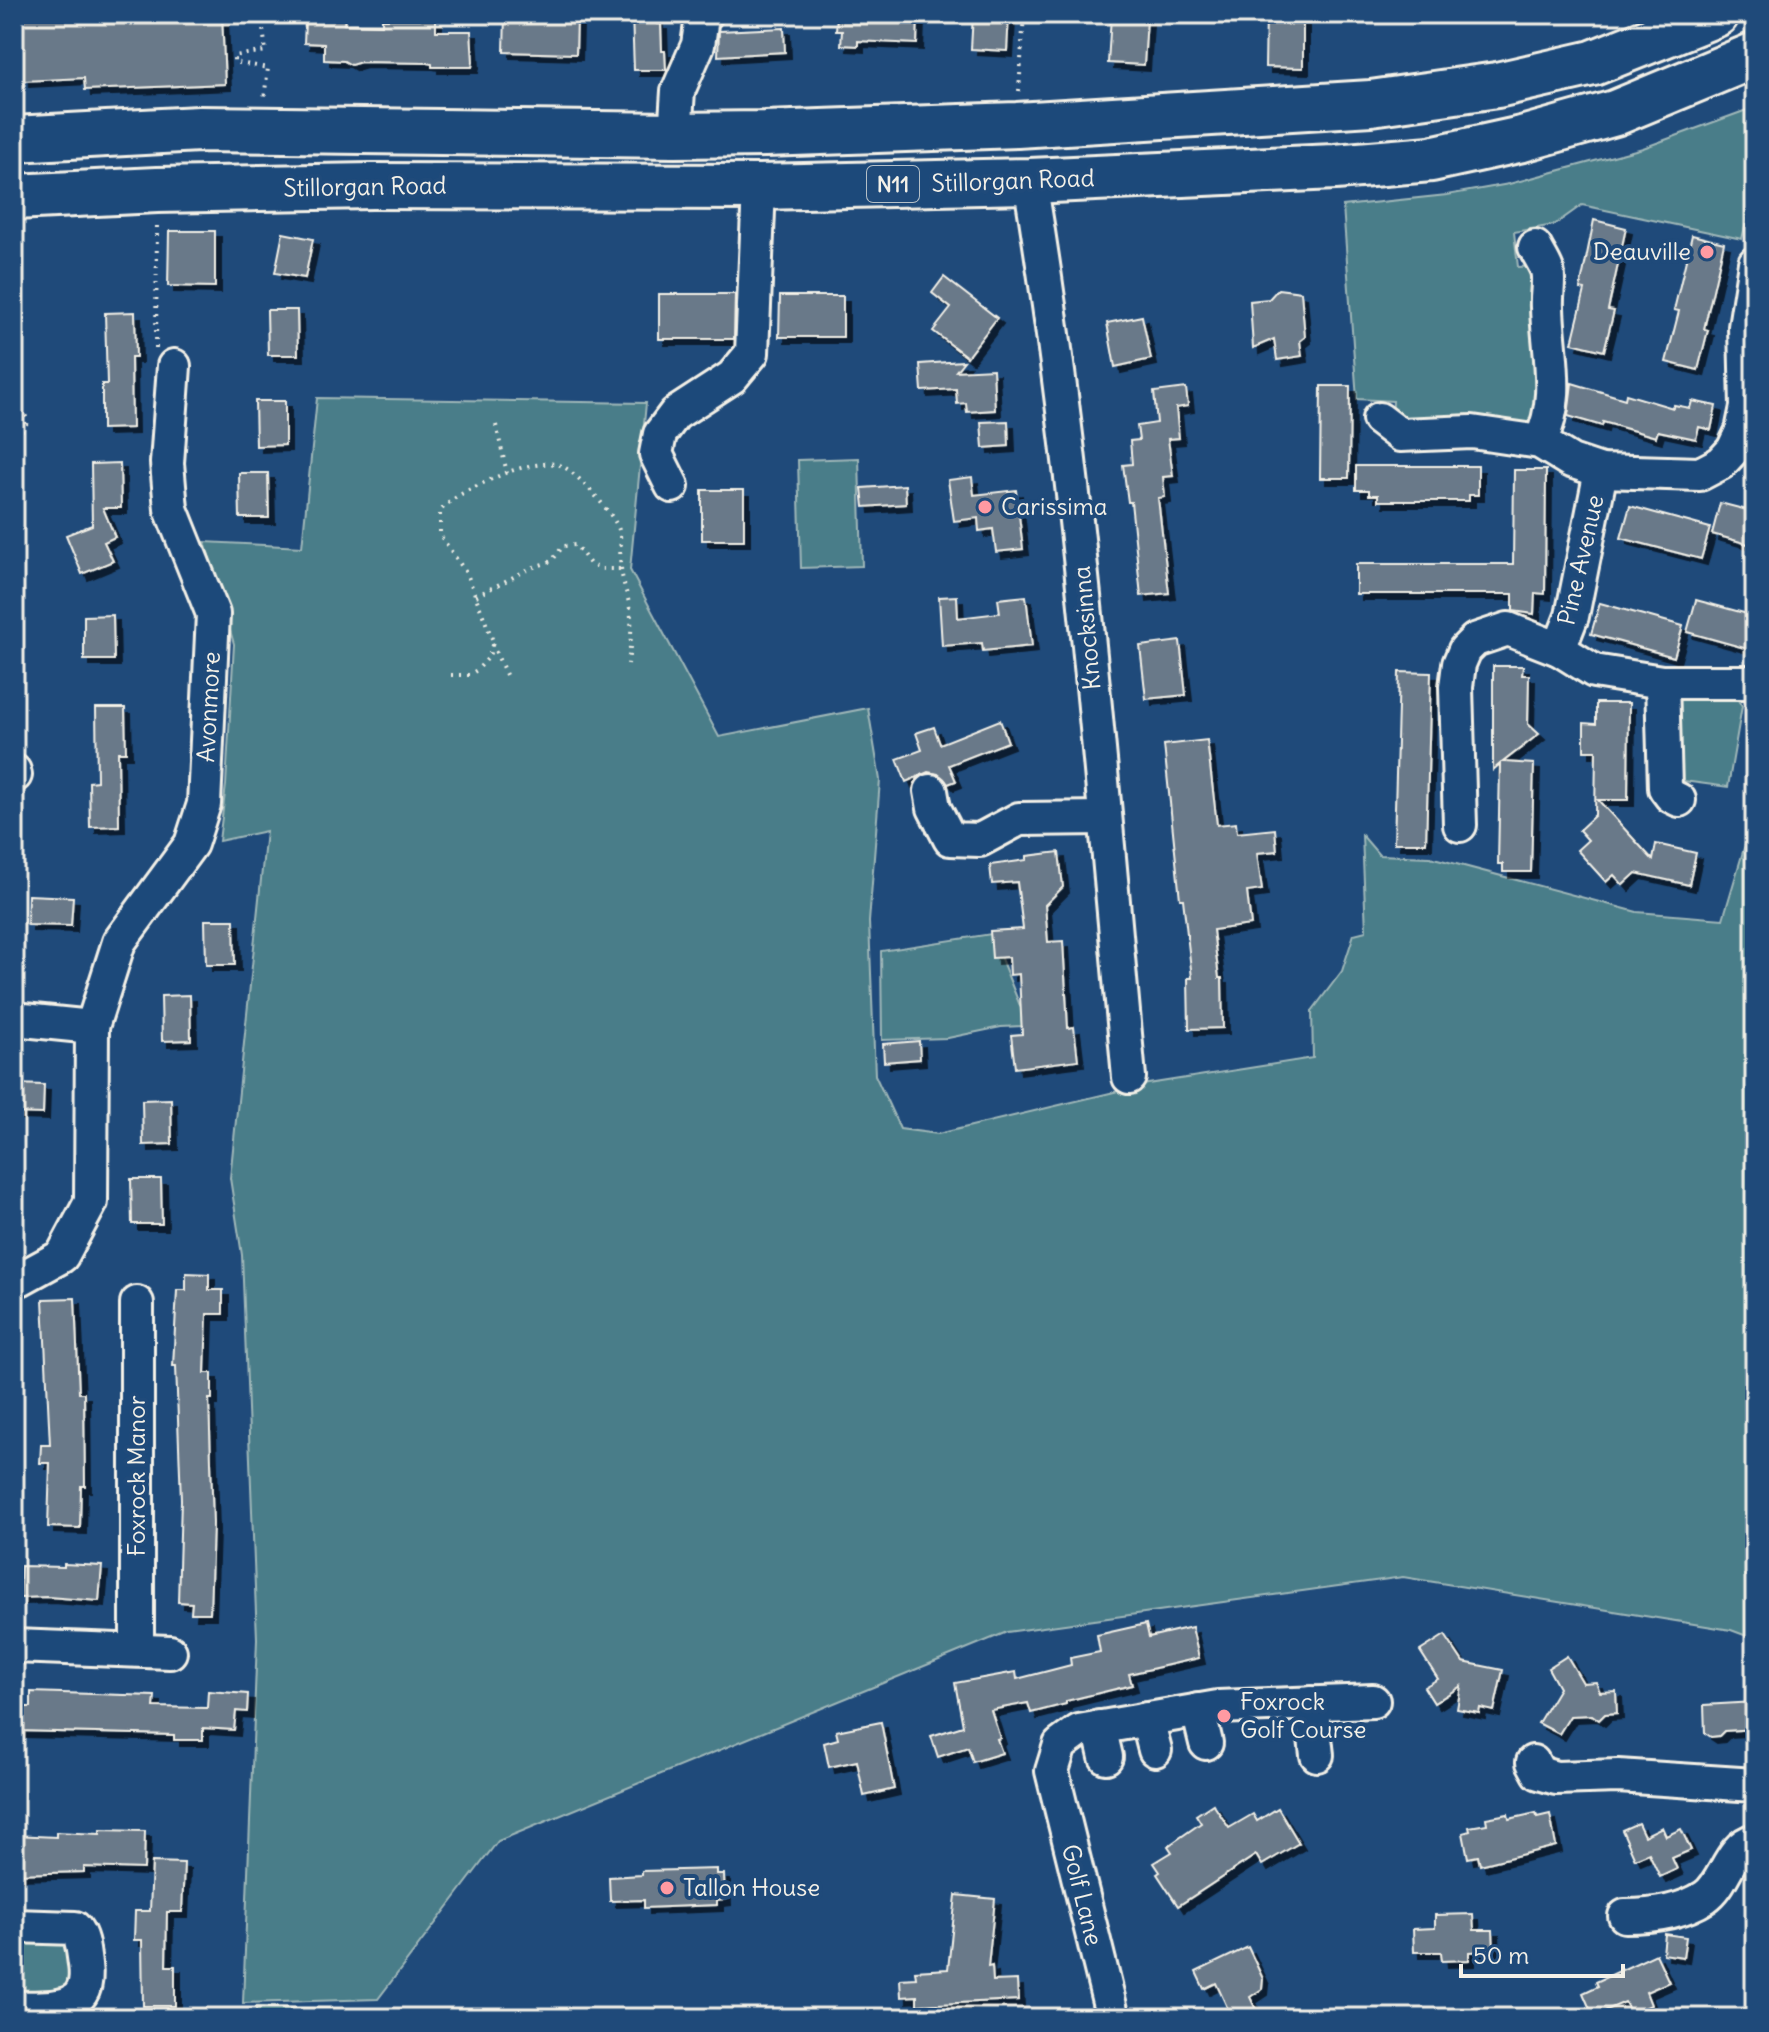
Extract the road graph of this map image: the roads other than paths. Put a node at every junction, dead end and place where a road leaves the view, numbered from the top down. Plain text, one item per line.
1 (706, 14) edge
2 (1716, 14) edge
3 (1755, 55) edge
4 (675, 135) junction
5 (14, 139) edge
6 (1030, 181) junction
7 (759, 187) junction
8 (14, 197) edge
9 (1535, 247) dead end
10 (1755, 263) edge
11 (174, 366) road end
12 (1379, 419) dead end
13 (1540, 442) junction
14 (1744, 457) edge
15 (1601, 471) junction
16 (672, 486) dead end
17 (1559, 649) junction
18 (1662, 682) junction
19 (1755, 682) edge
20 (931, 791) dead end
21 (1679, 800) dead end
22 (1105, 818) junction
23 (1460, 825) dead end
24 (14, 1019) edge
25 (92, 1027) junction
26 (1129, 1077) dead end
27 (14, 1279) edge
28 (137, 1303) dead end
29 (14, 1646) edge
30 (137, 1650) junction
31 (170, 1652) dead end
32 (1373, 1701) dead end
33 (1311, 1703) junction
34 (1198, 1710) junction
35 (1147, 1719) junction
36 (1206, 1743) dead end
37 (1155, 1750) dead end
38 (1317, 1755) dead end
39 (1533, 1762) dead end
40 (1755, 1785) edge
41 (1755, 1840) edge
42 (1625, 1916) dead end
43 (14, 1926) edge
44 (14, 2008) edge
45 (1113, 2018) edge

1 - 4 street
2 - 4 highway, N11
3 - 6 highway, Stillorgan Road / N11
4 - 5 highway, N11
6 - 7 highway, Stillorgan Road / N11
6 - 22 street, Knocksinna
7 - 8 highway, Stillorgan Road / N11
7 - 16 street
9 - 13 street
10 - 14 street, Pine Avenue
11 - 25 street, Avonmore
12 - 13 street
13 - 15 street, Pine Avenue
14 - 15 street, Pine Avenue
15 - 17 street, Pine Avenue
17 - 18 street
17 - 23 street
18 - 19 street
18 - 21 street
20 - 22 street
22 - 26 street, Knocksinna
24 - 25 street
25 - 27 street, Avonmore
28 - 30 street, Foxrock Manor
29 - 30 street
30 - 31 street
32 - 33 street
33 - 34 street
33 - 38 street
34 - 35 street
34 - 36 street
35 - 37 street
35 - 45 street, Golf Lane
39 - 40 street
41 - 42 street
43 - 44 street

